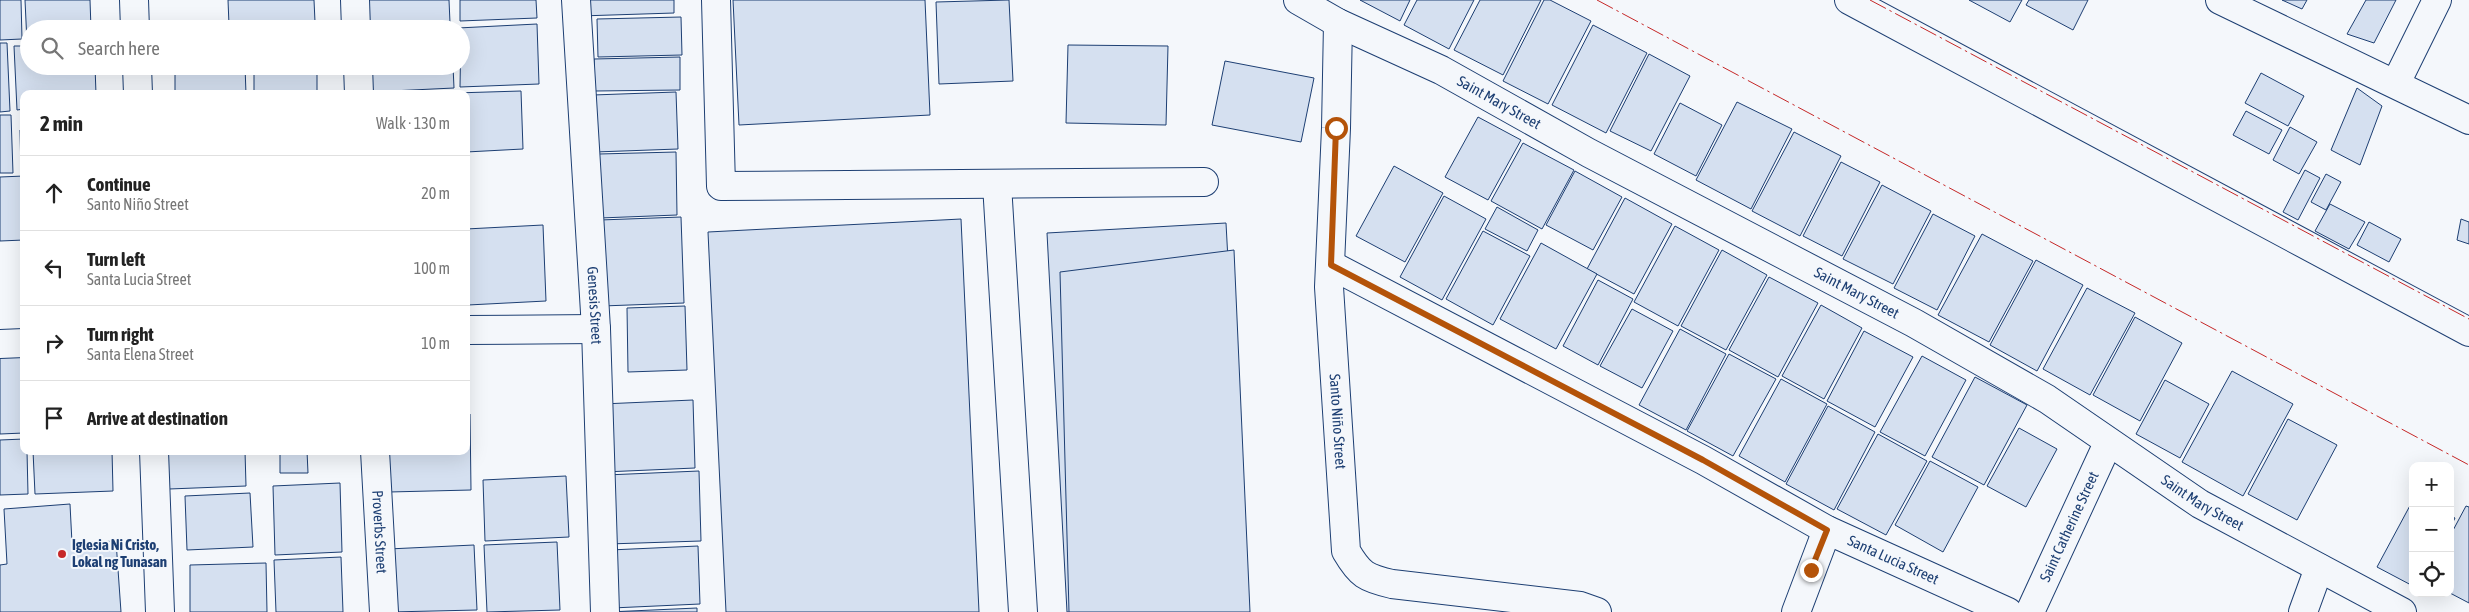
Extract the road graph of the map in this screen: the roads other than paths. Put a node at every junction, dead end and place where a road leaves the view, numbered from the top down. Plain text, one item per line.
1 (134, 0) edge
2 (355, 0) edge
3 (576, 0) edge
4 (716, 0) edge
5 (1298, 0) edge
6 (1849, 0) edge
7 (2220, 0) edge
8 (2437, 0) edge
9 (135, 20) edge
10 (356, 20) edge
11 (1338, 23) junction
12 (137, 75) edge
13 (358, 75) edge
14 (2396, 83) junction
15 (138, 90) edge
16 (359, 90) edge
17 (2469, 120) edge
18 (1204, 182) dead end
19 (997, 184) junction
20 (1331, 265) junction
21 (596, 329) junction
22 (470, 330) edge
23 (2469, 332) edge
24 (20, 343) edge
25 (0, 344) edge
26 (2108, 443) junction
27 (154, 455) edge
28 (375, 455) edge
29 (1827, 530) junction
30 (2319, 568) junction
31 (160, 612) edge
32 (384, 612) edge
33 (605, 612) edge
34 (1023, 612) edge
35 (1597, 612) edge
36 (1796, 612) edge
37 (2008, 612) edge
38 (2030, 612) edge
39 (2303, 612) edge
40 (2402, 612) edge

1 - 9 street
2 - 10 street
3 - 21 street, Genesis Street
4 - 19 street
5 - 11 street, Saint Mary Street
6 - 23 street
7 - 14 street
8 - 14 street
11 - 20 street, Santo Niño Street
11 - 26 street, Saint Mary Street
12 - 15 street
13 - 16 street
14 - 17 street
18 - 19 street
19 - 34 street
20 - 29 street, Santa Lucia Street
20 - 35 street, Santo Niño Street
21 - 22 street
21 - 33 street, Genesis Street
24 - 25 street
26 - 30 street, Saint Mary Street
26 - 38 street, Saint Catherine Street
27 - 31 street
28 - 32 street, Proverbs Street
29 - 36 street
29 - 37 street, Santa Lucia Street
30 - 39 street
30 - 40 street, Saint Mary Street

